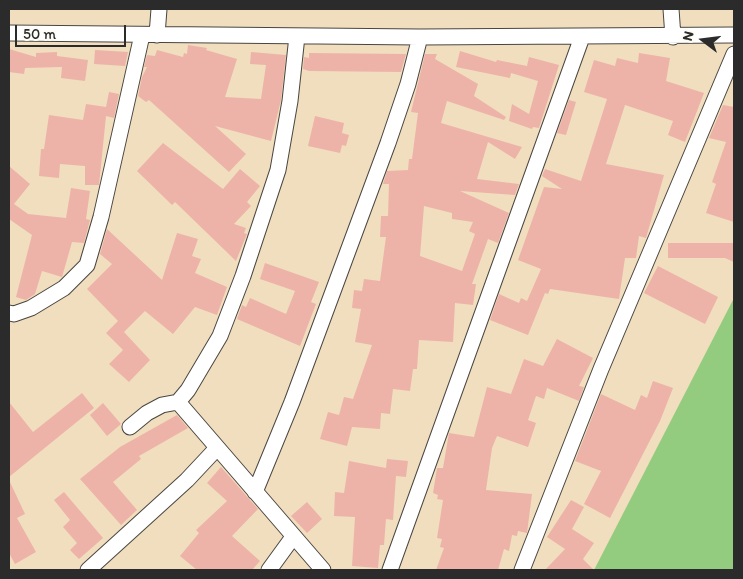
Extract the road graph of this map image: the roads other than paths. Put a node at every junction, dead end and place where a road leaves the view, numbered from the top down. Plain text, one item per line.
1 (159, 9) edge
2 (671, 9) edge
3 (9, 33) edge
4 (149, 35) junction
5 (734, 35) edge
6 (297, 36) junction
7 (420, 37) junction
8 (582, 37) junction
9 (672, 37) junction
10 (734, 54) edge
11 (9, 312) edge
12 (178, 402) junction
13 (130, 427) dead end
14 (217, 448) junction
15 (255, 492) junction
16 (293, 537) junction
17 (88, 570) edge
18 (269, 570) edge
19 (323, 570) edge
20 (390, 570) edge
21 (522, 570) edge

1 - 4 street
2 - 9 street
3 - 4 street
4 - 6 street
4 - 11 street
5 - 9 street
6 - 7 street
6 - 12 street
7 - 8 street
7 - 15 street
8 - 9 street
8 - 20 street
10 - 21 street
12 - 13 street
12 - 14 street
14 - 15 street
14 - 17 street
15 - 16 street
16 - 18 street
16 - 19 street

